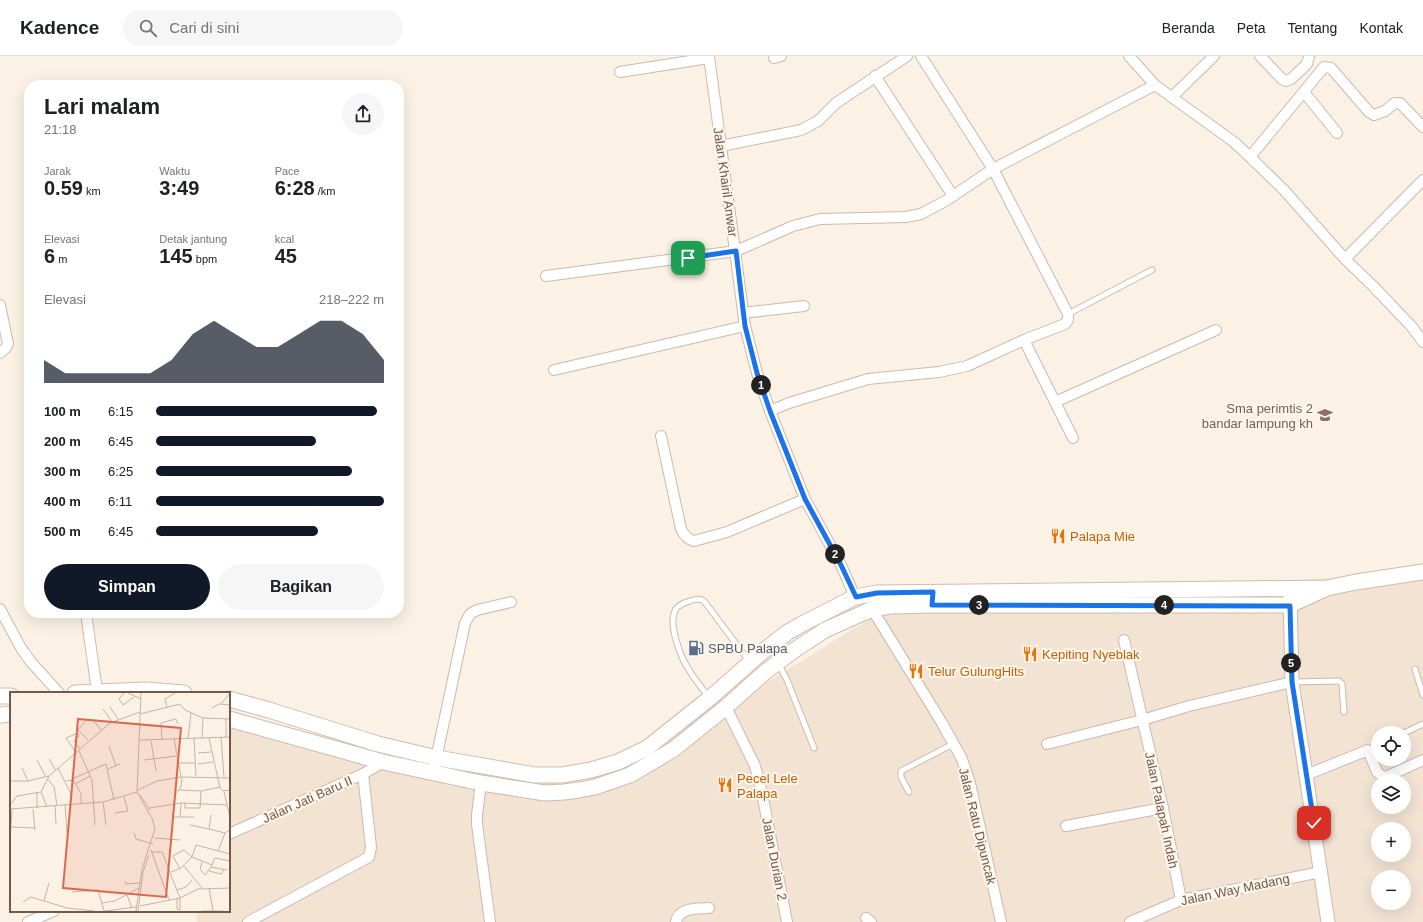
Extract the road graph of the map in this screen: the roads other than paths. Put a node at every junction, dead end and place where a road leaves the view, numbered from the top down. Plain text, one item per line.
1 (907, 56) edge
2 (921, 56) edge
3 (1214, 56) edge
4 (1260, 56) edge
5 (1309, 56) edge
6 (709, 57) edge
7 (1133, 57) edge
8 (620, 72) dead end
9 (875, 76) junction
10 (1155, 85) junction
11 (1304, 92) junction
12 (1172, 97) junction
13 (1423, 127) edge
14 (1337, 133) dead end
15 (721, 146) junction
16 (1250, 157) junction
17 (993, 169) junction
18 (1423, 180) edge
19 (953, 196) junction
20 (736, 251) junction
21 (1345, 259) junction
22 (1152, 270) dead end
23 (546, 276) dead end
24 (0, 305) edge
25 (804, 306) dead end
26 (743, 313) junction
27 (1068, 314) junction
28 (745, 326) junction
29 (1216, 330) dead end
30 (1024, 340) junction
31 (1423, 342) edge
32 (0, 354) edge
33 (554, 370) dead end
34 (1055, 402) junction
35 (770, 411) junction
36 (661, 436) dead end
37 (1073, 438) dead end
38 (805, 499) junction
39 (1423, 572) edge
40 (1290, 588) junction
41 (1327, 588) junction
42 (856, 597) junction
43 (933, 598) junction
44 (1079, 598) junction
45 (512, 602) dead end
46 (1290, 606) junction
47 (0, 609) edge
48 (872, 609) junction
49 (87, 618) edge
50 (802, 624) junction
51 (810, 640) junction
52 (1124, 640) dead end
53 (750, 662) junction
54 (777, 662) junction
55 (1415, 669) dead end
56 (1292, 682) junction
57 (58, 692) edge
58 (106, 692) edge
59 (171, 692) edge
60 (1423, 696) edge
61 (710, 698) junction
62 (230, 699) edge
63 (726, 707) junction
64 (269, 710) junction
65 (1344, 712) dead end
66 (10, 714) edge
67 (0, 715) edge
68 (230, 719) edge
69 (1142, 720) junction
70 (682, 721) junction
71 (1423, 724) edge
72 (262, 728) junction
73 (1411, 730) edge
74 (691, 734) junction
75 (953, 744) junction
76 (1047, 744) dead end
77 (814, 748) dead end
78 (1371, 749) edge
79 (1368, 750) junction
80 (437, 758) junction
81 (1423, 760) edge
82 (383, 762) junction
83 (432, 773) junction
84 (363, 774) junction
85 (1306, 774) junction
86 (553, 775) junction
87 (481, 783) junction
88 (909, 792) dead end
89 (554, 793) junction
90 (1163, 808) junction
91 (1066, 826) dead end
92 (230, 834) edge
93 (1321, 872) junction
94 (1181, 900) junction
95 (709, 908) dead end
96 (52, 912) edge
97 (28, 922) edge
98 (248, 922) edge
99 (490, 922) edge
100 (676, 922) edge
101 (787, 922) edge
102 (1001, 922) edge
103 (1130, 922) edge
104 (1328, 922) edge

1 - 9 street
2 - 17 street
3 - 12 street
4 - 5 street
6 - 8 street
6 - 15 street, Jalan Khairil Anwar
7 - 10 street
9 - 15 street
9 - 19 street
10 - 12 street
10 - 17 street
11 - 13 street
11 - 14 street
11 - 16 street
12 - 16 street
15 - 20 street, Jalan Khairil Anwar
16 - 21 street
17 - 19 street
17 - 27 street
18 - 21 street
19 - 20 street
20 - 23 street
20 - 26 street, Jalan Khairil Anwar
21 - 31 street
22 - 27 lane
24 - 32 street
25 - 26 street
26 - 28 street, Jalan Khairil Anwar
27 - 30 street
28 - 33 street
28 - 35 street, Jalan Khairil Anwar
29 - 34 street
30 - 34 street
30 - 35 street
34 - 37 street
35 - 38 street, Jalan Khairil Anwar
36 - 38 street
38 - 42 street, Jalan Khairil Anwar
39 - 41 main road
40 - 41 main road
40 - 44 main road
40 - 46 street
41 - 46 main road
42 - 43 main road
42 - 50 main road
43 - 44 main road
43 - 48 main road
44 - 46 main road
45 - 80 street
46 - 56 street
47 - 57 street
48 - 51 main road
48 - 75 street, Jalan Ratu Dipuncak
49 - 58 street
50 - 51 main road
50 - 53 main road
51 - 54 main road
52 - 69 street, Jalan Palapah Indah
53 - 61 main road
53 - 61 lane
54 - 63 main road
54 - 77 lane
55 - 60 lane
56 - 65 lane
56 - 69 street
56 - 85 street
58 - 59 main road
61 - 70 main road
62 - 64 main road
63 - 74 main road
63 - 101 street, Jalan Durian 2
64 - 72 main road
64 - 80 main road
66 - 67 main road
68 - 72 main road
69 - 76 street
69 - 90 street, Jalan Palapah Indah
70 - 74 main road
70 - 86 main road
71 - 73 lane
72 - 82 main road
74 - 89 main road
75 - 88 lane
75 - 102 street, Jalan Ratu Dipuncak
78 - 79 lane
79 - 81 street
79 - 85 street
80 - 83 street
80 - 86 main road
82 - 83 main road
82 - 84 street, Jalan Jati Baru II
83 - 87 main road
84 - 92 street, Jalan Jati Baru II
84 - 98 street
85 - 93 street
86 - 89 main road
87 - 89 main road
87 - 99 street
90 - 91 street
90 - 94 street, Jalan Palapah Indah
93 - 94 street, Jalan Way Madang
93 - 104 street
94 - 103 street, Jalan Way Madang
95 - 100 street
96 - 97 street

